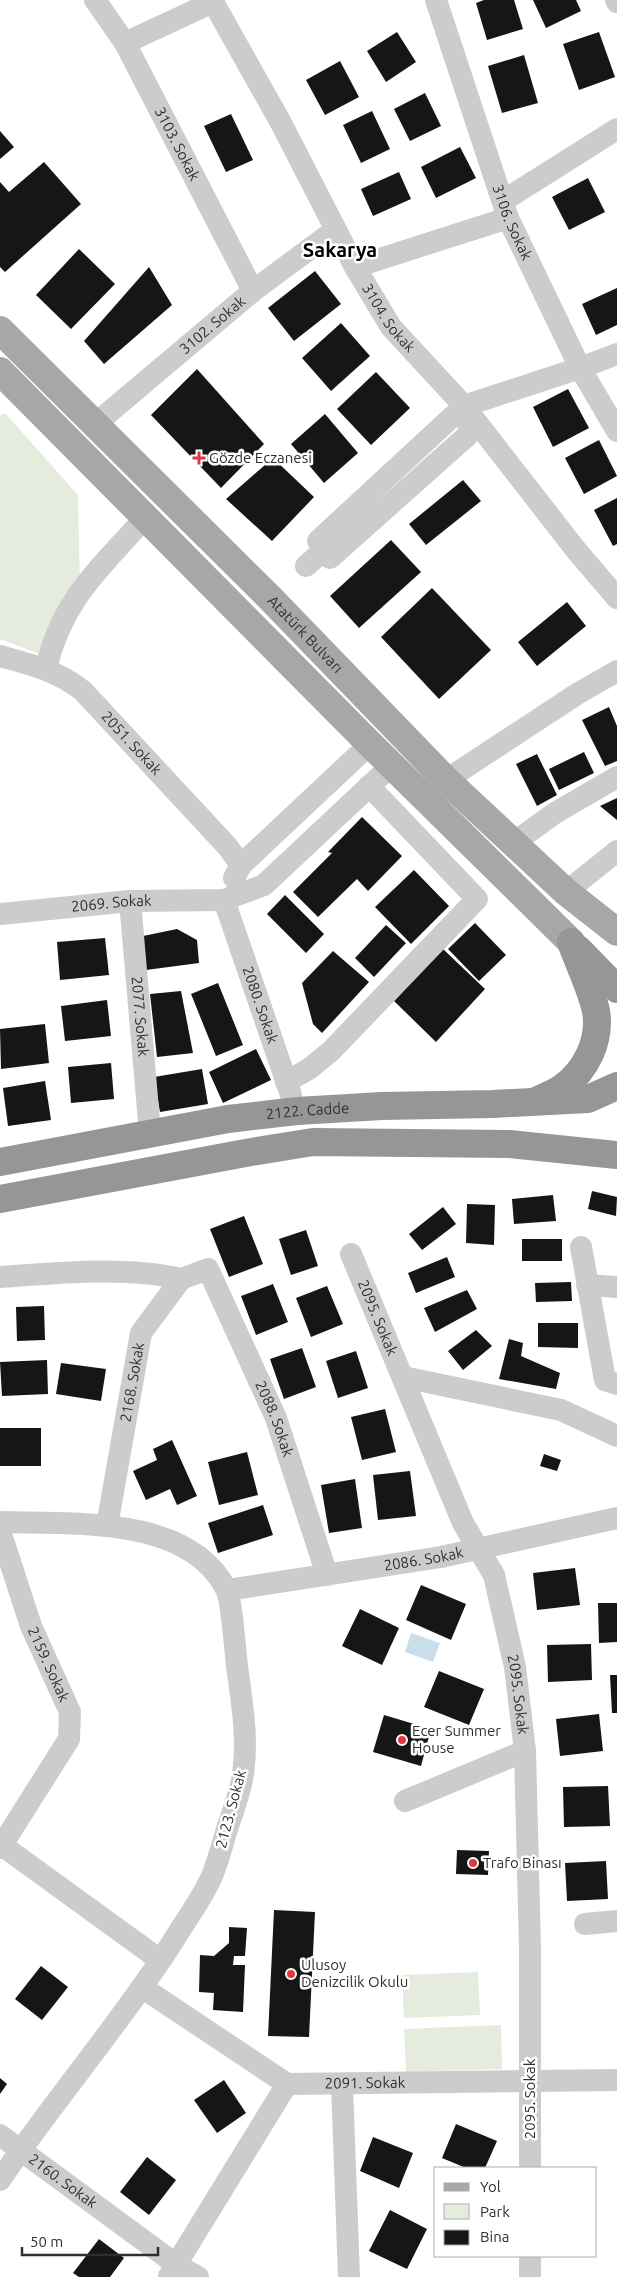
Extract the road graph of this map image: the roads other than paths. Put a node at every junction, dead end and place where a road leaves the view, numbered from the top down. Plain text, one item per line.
1 (95, 0) edge
2 (436, 0) edge
3 (213, 1) edge
4 (125, 43) junction
5 (617, 129) edge
6 (506, 209) junction
7 (335, 230) junction
8 (355, 267) junction
9 (253, 291) junction
10 (0, 330) edge
11 (617, 354) edge
12 (580, 368) junction
13 (0, 371) edge
14 (467, 411) junction
15 (94, 425) junction
16 (617, 431) edge
17 (144, 518) junction
18 (306, 566) dead end
19 (617, 598) edge
20 (0, 656) edge
21 (46, 669) junction
22 (617, 671) edge
23 (370, 744) junction
24 (392, 765) junction
25 (617, 778) edge
26 (446, 780) junction
27 (369, 786) junction
28 (512, 844) junction
29 (617, 850) edge
30 (241, 865) junction
31 (566, 892) junction
32 (224, 900) junction
33 (130, 901) junction
34 (0, 914) edge
35 (617, 932) edge
36 (571, 942) junction
37 (617, 989) edge
38 (286, 1082) junction
39 (617, 1086) edge
40 (534, 1102) junction
41 (297, 1111) junction
42 (150, 1133) junction
43 (617, 1140) edge
44 (509, 1144) junction
45 (617, 1155) edge
46 (0, 1162) edge
47 (0, 1199) edge
48 (581, 1247) dead end
49 (351, 1254) dead end
50 (0, 1277) edge
51 (181, 1279) junction
52 (588, 1285) junction
53 (617, 1287) edge
54 (403, 1377) junction
55 (617, 1384) edge
56 (617, 1436) edge
57 (617, 1518) edge
58 (0, 1522) edge
59 (107, 1526) junction
60 (0, 1531) edge
61 (478, 1549) junction
62 (327, 1575) junction
63 (227, 1590) junction
64 (525, 1751) junction
65 (405, 1801) dead end
66 (1, 1845) edge
67 (617, 1920) edge
68 (585, 1924) dead end
69 (160, 1960) junction
70 (143, 1988) junction
71 (617, 2080) edge
72 (530, 2081) junction
73 (287, 2084) junction
74 (342, 2085) junction
75 (0, 2135) edge
76 (21, 2150) junction
77 (530, 2167) edge
78 (0, 2180) edge
79 (530, 2257) edge
80 (184, 2274) edge
81 (348, 2277) edge
82 (530, 2277) edge

1 - 4 street, 3103. Sokak
2 - 6 street, 3106. Sokak
3 - 4 street
3 - 7 street, 3104. Sokak
4 - 9 street, 3103. Sokak
5 - 6 street
6 - 8 street
6 - 12 street, 3106. Sokak
7 - 8 street, 3104. Sokak
7 - 9 street, 3102. Sokak
8 - 14 street, 3104. Sokak
9 - 15 street, 3102. Sokak
10 - 15 main road, Atatürk Bulvarı
11 - 12 street
12 - 14 street
12 - 16 street, 3106. Sokak
13 - 17 main road, Atatürk Bulvarı
14 - 18 street
14 - 19 street, 3104. Sokak
15 - 26 main road, Atatürk Bulvarı
17 - 21 street
17 - 23 main road, Atatürk Bulvarı
20 - 21 street, 2051. Sokak
21 - 30 street, 2051. Sokak
22 - 26 street
23 - 24 main road, Atatürk Bulvarı
23 - 30 street
24 - 27 street, 2069. Sokak
24 - 36 main road, Atatürk Bulvarı
25 - 28 street
26 - 28 main road, Atatürk Bulvarı
27 - 32 street, 2069. Sokak
27 - 38 street
28 - 31 main road, Atatürk Bulvarı
29 - 31 street
30 - 32 street
31 - 35 main road, Atatürk Bulvarı
32 - 33 street, 2069. Sokak
32 - 38 street, 2080. Sokak
33 - 34 street, 2069. Sokak
33 - 42 street, 2077. Sokak
36 - 37 highway
36 - 40 highway
38 - 41 street, 2080. Sokak
39 - 40 highway, 2122. Cadde
40 - 41 highway, 2122. Cadde
41 - 42 highway, 2122. Cadde
42 - 46 highway, 2122. Cadde
43 - 44 highway
44 - 45 highway
44 - 47 highway
48 - 52 street
49 - 54 street, 2095. Sokak
50 - 51 street
51 - 59 street, 2168. Sokak
51 - 62 street, 2088. Sokak
52 - 53 street
52 - 55 street
54 - 56 street
54 - 61 street, 2095. Sokak
57 - 61 street, 2086. Sokak
58 - 59 street, 2123. Sokak
59 - 63 street, 2123. Sokak
60 - 66 street, 2159. Sokak
61 - 62 street, 2086. Sokak
61 - 64 street, 2095. Sokak
62 - 63 street, 2086. Sokak
63 - 69 street, 2123. Sokak
64 - 65 street
64 - 72 street, 2095. Sokak
66 - 69 street
67 - 68 street
69 - 70 street, 2123. Sokak
70 - 73 street
70 - 76 street, 2123. Sokak
71 - 72 street, 2091. Sokak
72 - 74 street, 2091. Sokak
72 - 77 street, 2095. Sokak
73 - 74 street, 2091. Sokak
73 - 80 street
74 - 81 street
75 - 76 street, 2160. Sokak
76 - 78 street, 2123. Sokak
76 - 80 street, 2160. Sokak
79 - 82 street

